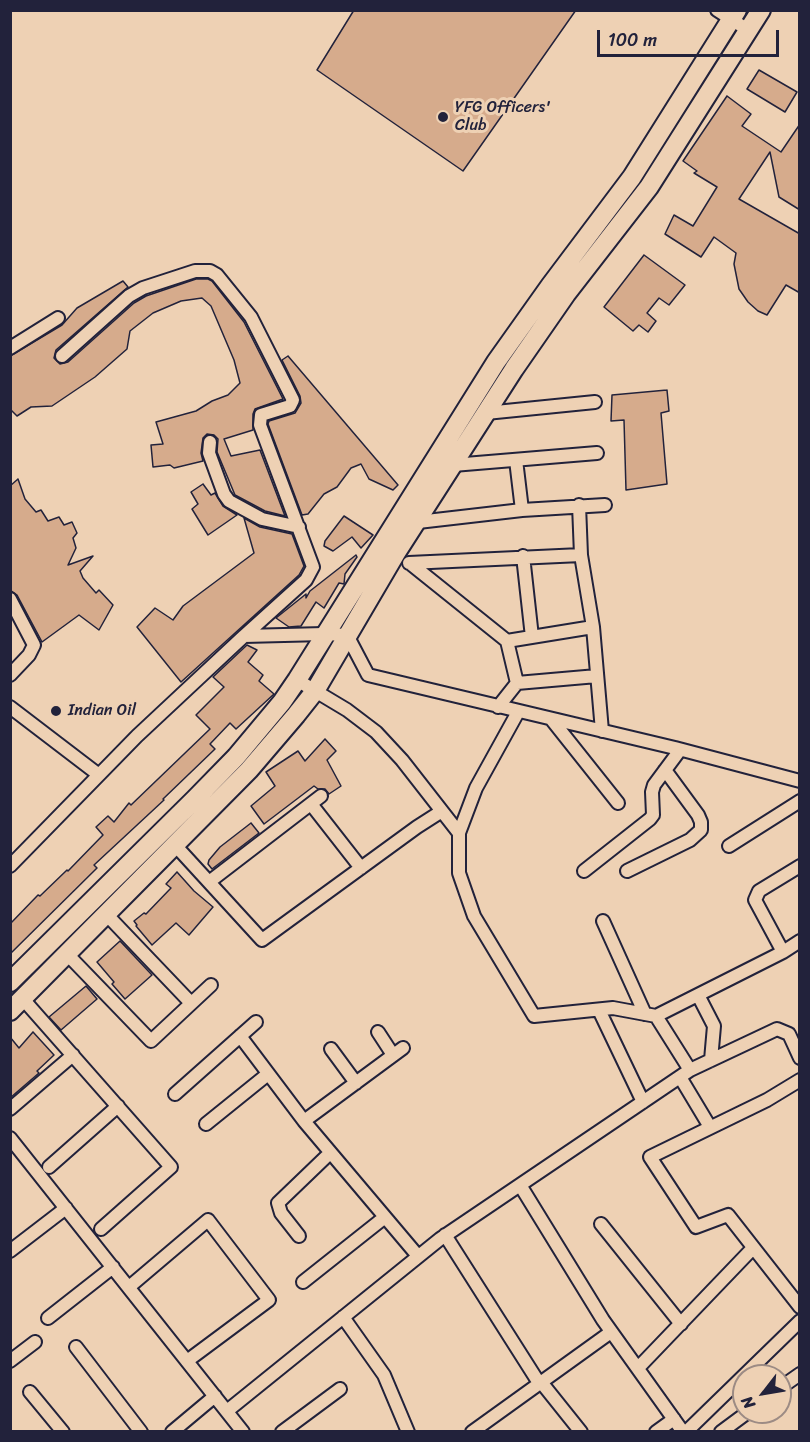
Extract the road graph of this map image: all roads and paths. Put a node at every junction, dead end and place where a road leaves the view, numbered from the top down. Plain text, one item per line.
1 (761, 10) edge
2 (729, 14) edge
3 (748, 30) junction
4 (58, 318) dead end
5 (10, 348) edge
6 (62, 356) dead end
7 (595, 402) dead end
8 (486, 413) junction
9 (210, 442) dead end
10 (597, 453) dead end
11 (437, 455) junction
12 (516, 460) junction
13 (453, 465) junction
14 (579, 505) junction
15 (605, 505) dead end
16 (522, 510) junction
17 (418, 522) junction
18 (299, 526) junction
19 (581, 555) junction
20 (523, 556) junction
21 (404, 559) junction
22 (10, 599) edge
23 (593, 627) junction
24 (324, 634) junction
25 (347, 635) junction
26 (244, 636) junction
27 (532, 637) junction
28 (507, 641) junction
29 (10, 675) edge
30 (597, 676) junction
31 (297, 680) junction
32 (517, 683) junction
33 (315, 691) junction
34 (10, 707) edge
35 (498, 707) junction
36 (518, 712) junction
37 (552, 720) junction
38 (602, 731) junction
39 (680, 750) junction
40 (665, 770) junction
41 (99, 775) junction
42 (800, 780) edge
43 (800, 801) edge
44 (618, 803) dead end
45 (442, 812) junction
46 (459, 834) junction
47 (176, 845) junction
48 (729, 846) dead end
49 (800, 866) edge
50 (10, 867) edge
51 (361, 868) junction
52 (584, 871) dead end
53 (627, 872) dead end
54 (209, 882) junction
55 (107, 915) junction
56 (603, 921) dead end
57 (800, 941) edge
58 (783, 952) junction
59 (67, 954) junction
60 (10, 982) edge
61 (211, 985) dead end
62 (698, 995) junction
63 (190, 1002) junction
64 (17, 1005) edge
65 (599, 1010) junction
66 (651, 1015) junction
67 (256, 1022) dead end
68 (378, 1032) dead end
69 (240, 1036) junction
70 (331, 1049) dead end
71 (73, 1055) junction
72 (800, 1058) edge
73 (711, 1060) junction
74 (690, 1070) junction
75 (268, 1074) junction
76 (680, 1077) junction
77 (800, 1080) edge
78 (356, 1083) junction
79 (175, 1094) dead end
80 (643, 1102) junction
81 (118, 1106) junction
82 (10, 1109) edge
83 (304, 1121) junction
84 (206, 1124) dead end
85 (710, 1127) junction
86 (10, 1138) edge
87 (21, 1152) junction
88 (330, 1153) junction
89 (10, 1160) edge
90 (49, 1167) dead end
91 (520, 1185) junction
92 (66, 1208) junction
93 (385, 1217) junction
94 (601, 1224) dead end
95 (101, 1229) dead end
96 (445, 1235) junction
97 (299, 1236) dead end
98 (753, 1248) junction
99 (10, 1251) edge
100 (418, 1256) junction
101 (113, 1267) junction
102 (303, 1282) dead end
103 (129, 1287) junction
104 (800, 1307) edge
105 (343, 1317) junction
106 (48, 1318) dead end
107 (800, 1321) edge
108 (681, 1323) junction
109 (611, 1332) junction
110 (35, 1342) dead end
111 (76, 1347) dead end
112 (10, 1361) edge
113 (187, 1361) junction
114 (638, 1368) junction
115 (540, 1383) junction
116 (340, 1389) dead end
117 (30, 1392) dead end
118 (215, 1396) junction
119 (227, 1411) junction
120 (674, 1419) junction
121 (488, 1427) edge
122 (63, 1431) edge
123 (141, 1431) edge
124 (172, 1431) edge
125 (243, 1431) edge
126 (282, 1431) edge
127 (408, 1431) edge
128 (472, 1431) edge
129 (581, 1431) edge
130 (656, 1431) edge
131 (685, 1431) edge

1 - 3 highway
2 - 3 street
2 - 11 highway
3 - 8 highway
4 - 5 street
6 - 18 street
7 - 8 street
8 - 13 highway
9 - 18 street
10 - 12 street
11 - 13 street
11 - 24 highway
12 - 13 street
12 - 16 street
13 - 17 highway
14 - 15 street
14 - 16 street
14 - 19 street
16 - 17 street
17 - 21 highway
18 - 26 street
19 - 20 street
19 - 23 street
20 - 21 street
20 - 27 street
21 - 25 highway
21 - 28 street
22 - 29 street
23 - 27 street
23 - 30 street
24 - 25 street
24 - 26 street
24 - 31 highway
25 - 33 highway
25 - 35 street
26 - 41 street
27 - 28 street
28 - 32 street
30 - 32 street
30 - 38 street
31 - 33 street
31 - 60 highway
32 - 35 street
33 - 45 street
33 - 47 highway
34 - 41 street
35 - 36 street
36 - 37 street
36 - 46 street
37 - 38 street
37 - 44 street
38 - 39 street
39 - 40 street
39 - 42 street
40 - 52 street
40 - 53 street
41 - 50 street
43 - 48 street
45 - 46 street
45 - 51 street
46 - 65 street
47 - 54 street
47 - 55 highway
49 - 58 street
51 - 54 street
51 - 54 street
55 - 59 highway
55 - 63 street
56 - 66 street
57 - 58 street
58 - 62 street
59 - 63 street
59 - 64 highway
61 - 63 street
62 - 66 street
62 - 73 street
64 - 71 street
65 - 66 street
65 - 80 street
66 - 74 street
67 - 69 street
68 - 78 street
69 - 75 street
69 - 79 street
70 - 78 street
71 - 81 street
71 - 82 street
72 - 73 street
73 - 74 street
74 - 76 street
75 - 83 street
75 - 84 street
76 - 80 street
76 - 85 street
77 - 85 street
78 - 83 street
80 - 91 street
81 - 90 street
81 - 95 street
83 - 88 street
85 - 98 street
86 - 87 street
87 - 89 street
87 - 92 street
88 - 93 street
88 - 97 street
91 - 96 street
91 - 109 street
92 - 99 street
92 - 101 street
93 - 100 street
93 - 102 street
94 - 108 street
96 - 100 street
96 - 115 street
98 - 104 street
98 - 108 street
100 - 105 street
101 - 103 street
101 - 106 street
103 - 113 street
103 - 113 street
105 - 119 street
105 - 127 street
107 - 131 street
108 - 114 street
109 - 114 street
109 - 115 street
110 - 112 street
111 - 123 street
113 - 118 street
114 - 120 street
115 - 121 street
115 - 129 street
116 - 126 street
117 - 122 street
118 - 119 street
118 - 124 street
119 - 125 street
120 - 130 street
120 - 131 street
121 - 128 street

